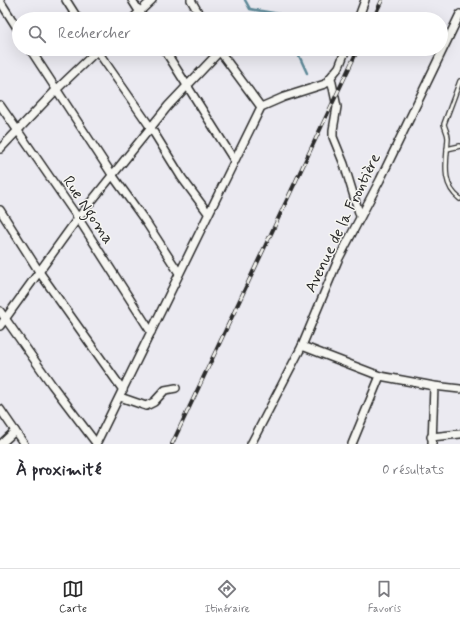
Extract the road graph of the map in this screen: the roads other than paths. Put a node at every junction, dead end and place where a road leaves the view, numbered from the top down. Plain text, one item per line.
1 (66, 0) edge
2 (132, 0) edge
3 (152, 0) edge
4 (191, 0) edge
5 (365, 0) edge
6 (0, 1) edge
7 (74, 12) edge
8 (140, 12) joint
9 (198, 12) edge
10 (361, 12) edge
11 (460, 14) edge
12 (12, 20) edge
13 (448, 39) edge
14 (34, 56) edge
15 (91, 56) edge
16 (101, 56) edge
17 (168, 56) edge
18 (214, 56) edge
19 (223, 56) edge
20 (343, 56) edge
21 (440, 56) edge
22 (331, 78) junction
23 (460, 81) edge
24 (187, 85) junction
25 (56, 90) junction
26 (0, 105) edge
27 (261, 107) junction
28 (151, 128) junction
29 (17, 132) junction
30 (460, 146) edge
31 (0, 149) edge
32 (447, 149) junction
33 (234, 160) junction
34 (113, 176) junction
35 (460, 199) edge
36 (0, 210) edge
37 (208, 213) junction
38 (360, 216) junction
39 (78, 218) junction
40 (40, 273) junction
41 (179, 273) junction
42 (0, 311) edge
43 (6, 320) junction
44 (0, 326) edge
45 (151, 332) junction
46 (302, 346) junction
47 (380, 376) junction
48 (434, 386) junction
49 (176, 388) dead end
50 (460, 389) edge
51 (123, 390) junction
52 (120, 397) junction
53 (0, 409) edge
54 (15, 431) junction
55 (460, 434) edge
56 (431, 441) edge
57 (96, 443) edge
58 (1, 444) edge
59 (24, 444) edge
60 (251, 444) edge
61 (352, 444) edge

1 - 7 street
2 - 8 street
3 - 8 street
4 - 9 street
5 - 10 street
6 - 12 street
11 - 13 street, Avenue de la Frontière
14 - 25 street
15 - 25 street
16 - 28 street
17 - 24 street
18 - 24 street
19 - 27 street
20 - 22 street
21 - 38 street, Avenue de la Frontière
22 - 27 street
22 - 38 street
23 - 32 lane
24 - 28 street
24 - 33 street
25 - 29 street
25 - 34 street
26 - 29 street, Rue Ngoma
27 - 33 street
28 - 34 street
28 - 37 street
29 - 31 street
29 - 39 street, Rue Ngoma
30 - 32 lane
32 - 35 lane
33 - 37 street
34 - 39 street
34 - 41 street
36 - 40 street
37 - 41 street
38 - 46 street, Avenue de la Frontière
39 - 40 street
39 - 45 street, Rue Ngoma
40 - 43 street
40 - 51 street
41 - 45 street
42 - 43 street
43 - 44 street
43 - 57 street
45 - 51 street
46 - 47 street
46 - 60 street, Avenue de la Frontière
47 - 48 street
47 - 61 street
48 - 50 street
48 - 56 street
49 - 52 street
51 - 52 street
52 - 57 street
53 - 54 street
54 - 58 street
54 - 59 street
55 - 56 street

